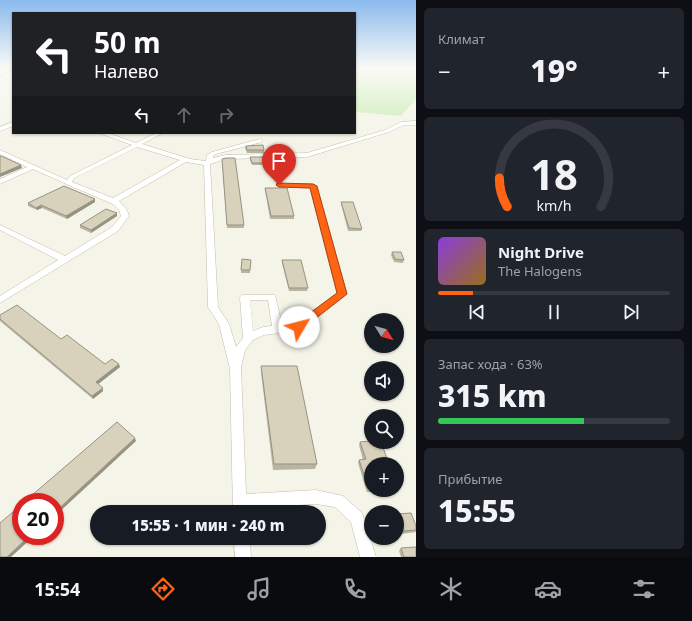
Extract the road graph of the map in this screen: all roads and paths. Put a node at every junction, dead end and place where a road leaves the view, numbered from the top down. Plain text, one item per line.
1 (416, 123) edge
2 (12, 124) edge
3 (0, 129) edge
4 (105, 134) edge
5 (158, 134) edge
6 (260, 141) dead end
7 (136, 144) junction
8 (0, 152) edge
9 (186, 160) junction
10 (209, 162) junction
11 (32, 167) junction
12 (0, 182) edge
13 (68, 183) junction
14 (279, 185) dead end
15 (113, 201) junction
16 (0, 227) edge
17 (64, 260) junction
18 (0, 300) edge
19 (277, 328) junction
20 (248, 338) junction
21 (236, 369) junction
22 (239, 505) edge
23 (248, 505) edge
24 (242, 545) edge
25 (243, 557) edge
26 (368, 557) edge

1 - 10 street
2 - 3 street
4 - 7 street
5 - 7 street
6 - 10 street
7 - 9 street
7 - 13 street
8 - 11 street
9 - 10 street
9 - 15 street
10 - 21 street
11 - 12 street
11 - 13 street
13 - 15 street
14 - 19 street
15 - 17 street
16 - 17 street
17 - 18 street
19 - 20 street
19 - 20 street
20 - 21 street
21 - 22 street
23 - 26 street
24 - 25 street

